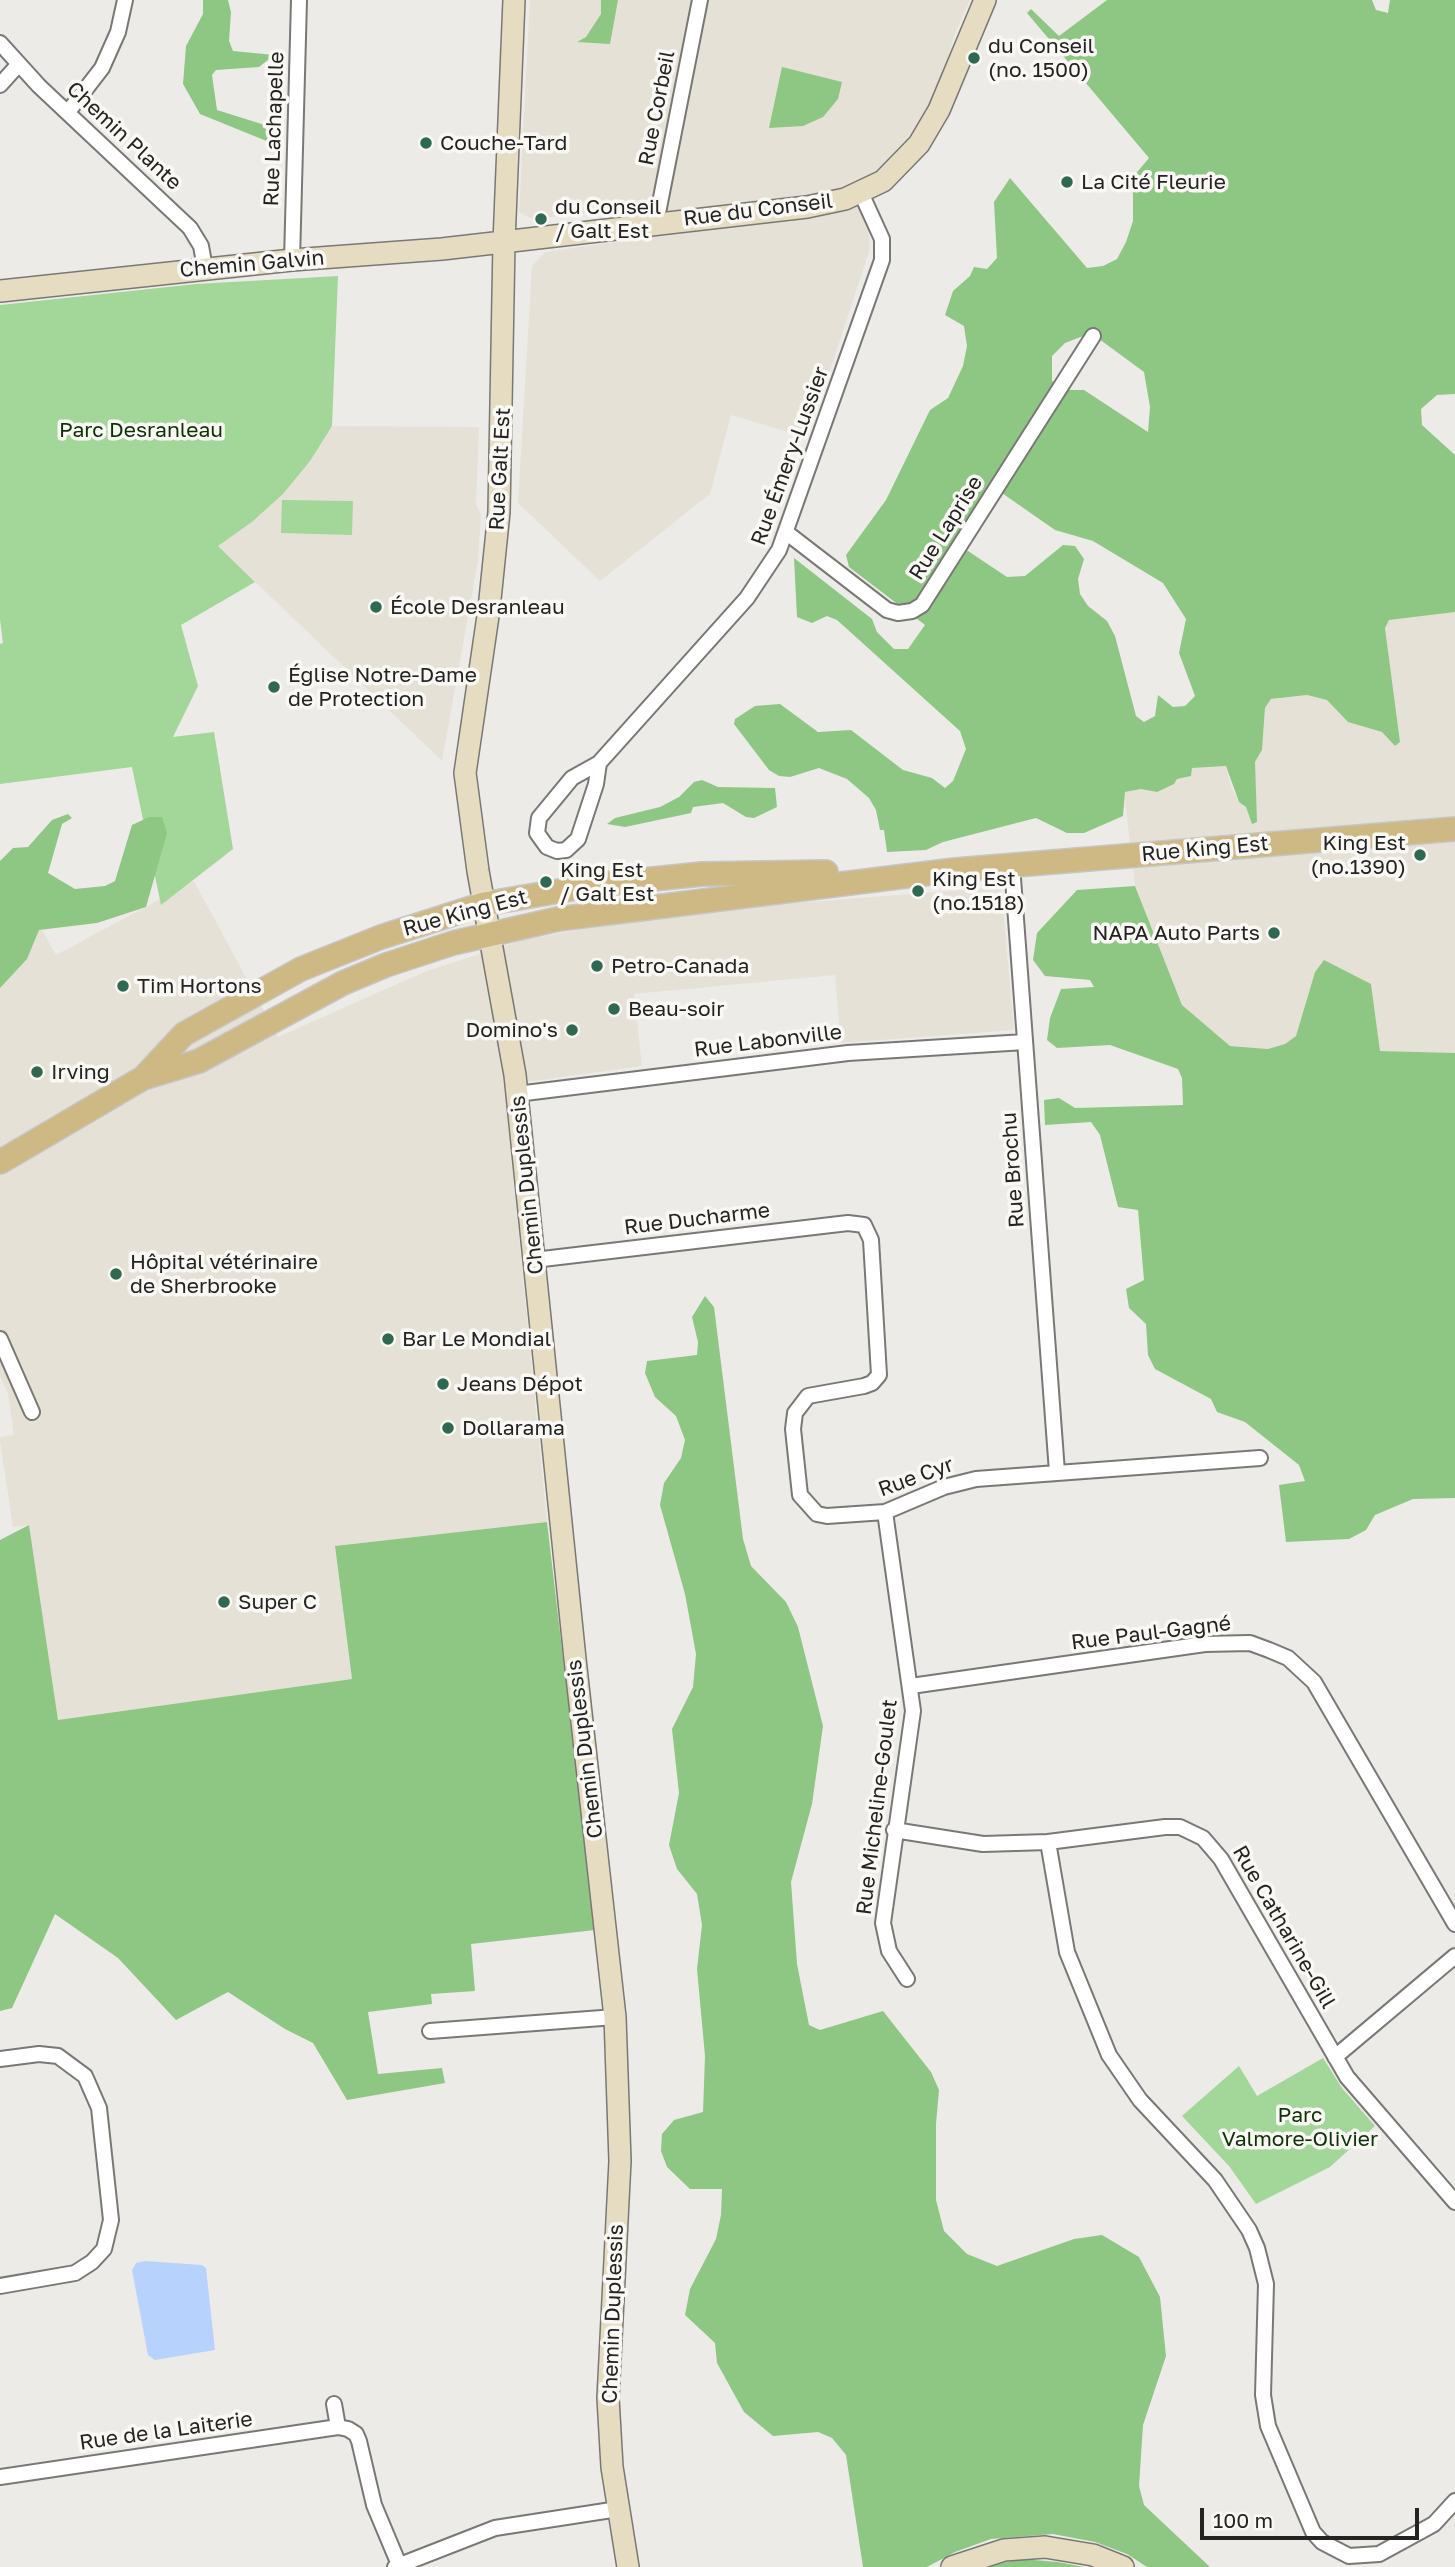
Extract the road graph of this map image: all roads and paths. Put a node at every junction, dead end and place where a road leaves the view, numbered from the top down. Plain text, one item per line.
1 (125, 0) edge
2 (299, 0) edge
3 (514, 0) edge
4 (700, 0) edge
5 (985, 0) edge
6 (0, 43) edge
7 (19, 65) junction
8 (0, 85) edge
9 (68, 112) junction
10 (861, 193) junction
11 (656, 223) junction
12 (504, 242) junction
13 (292, 260) junction
14 (205, 268) junction
15 (0, 291) edge
16 (1093, 336) dead end
17 (787, 533) junction
18 (599, 762) junction
19 (1455, 829) edge
20 (1012, 865) junction
21 (955, 870) junction
22 (484, 904) junction
23 (490, 934) junction
24 (1025, 1042) junction
25 (143, 1079) junction
26 (517, 1094) junction
27 (0, 1162) edge
28 (864, 1225) joint
29 (534, 1260) junction
30 (0, 1339) edge
31 (32, 1412) dead end
32 (1260, 1458) dead end
33 (1057, 1472) junction
34 (885, 1512) junction
35 (911, 1686) junction
36 (894, 1830) junction
37 (1048, 1842) junction
38 (1455, 1924) edge
39 (1455, 1956) edge
40 (906, 1979) dead end
41 (615, 2017) junction
42 (430, 2031) dead end
43 (1335, 2057) junction
44 (0, 2059) edge
45 (1455, 2202) edge
46 (0, 2286) edge
47 (334, 2404) dead end
48 (338, 2427) junction
49 (0, 2477) edge
50 (1455, 2501) edge
51 (618, 2509) junction
52 (398, 2566) edge
53 (628, 2567) edge
54 (952, 2567) edge
55 (1123, 2567) edge

1 - 9 street
2 - 13 street, Rue Lachapelle
3 - 12 street, Rue Galt Est
4 - 11 street, Rue Corbeil
5 - 10 street, Rue du Conseil
6 - 7 street, Chemin Plante
7 - 8 street
7 - 9 street, Chemin Plante
9 - 14 street, Chemin Plante
10 - 11 street, Rue du Conseil
10 - 17 street, Rue Émery-Lussier
11 - 12 street, Rue du Conseil
12 - 13 street, Chemin Galvin
12 - 22 street, Rue Galt Est
13 - 14 street, Chemin Galvin
14 - 15 street, Chemin Galvin
16 - 17 street, Rue Laprise
17 - 18 street, Rue Émery-Lussier
18 - 18 street, Rue Émery-Lussier
19 - 20 main road, Rue King Est
20 - 21 main road, Rue King Est
20 - 24 street, Rue Brochu
21 - 22 main road, Rue King Est
21 - 23 main road, Rue King Est
22 - 23 street, Rue Galt Est
22 - 25 main road, Rue King Est
23 - 25 main road, Rue King Est
23 - 26 street, Chemin Duplessis
24 - 26 street, Rue Labonville
24 - 33 street, Rue Brochu
25 - 27 main road, Rue King Est
26 - 29 street, Chemin Duplessis
28 - 29 street, Rue Ducharme
28 - 34 street, Rue Cyr
29 - 41 street, Chemin Duplessis
30 - 31 street
32 - 33 street, Rue Cyr
33 - 34 street, Rue Cyr
34 - 35 street, Rue Micheline-Goulet
35 - 36 street, Rue Micheline-Goulet
35 - 38 street, Rue Paul-Gagné
36 - 37 street, Rue Catharine-Gill
36 - 40 street, Rue Micheline-Goulet
37 - 43 street, Rue Catharine-Gill
37 - 50 street
39 - 43 street
41 - 42 street
41 - 51 street, Chemin Duplessis
43 - 45 street, Rue Catharine-Gill
44 - 46 street
47 - 48 street
48 - 49 street, Rue de la Laiterie
48 - 52 street
51 - 52 street
51 - 53 street, Chemin Duplessis
54 - 55 street

